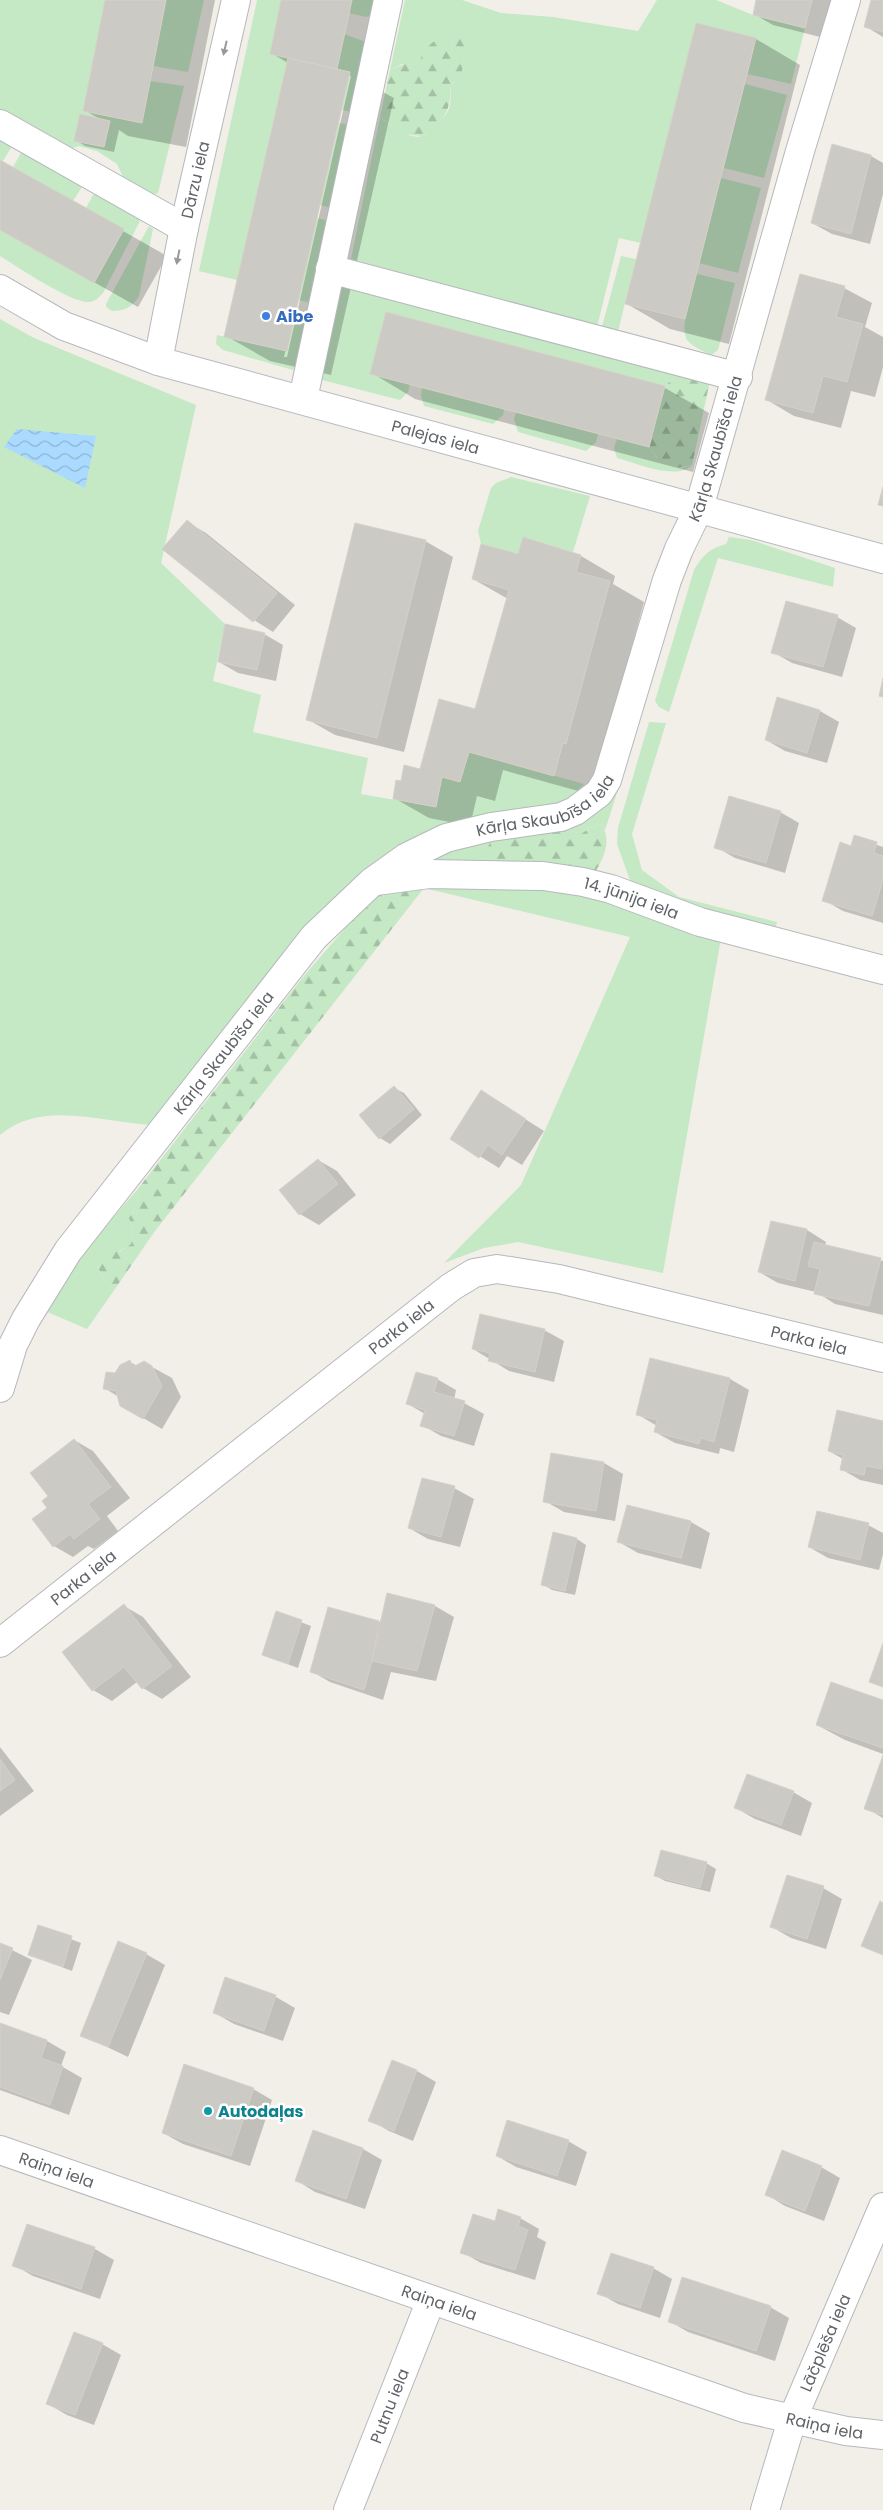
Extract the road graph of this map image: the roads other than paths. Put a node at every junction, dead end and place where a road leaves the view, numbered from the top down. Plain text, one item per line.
1 (236, 0) edge
2 (388, 0) edge
3 (846, 0) edge
4 (0, 124) edge
5 (184, 228) junction
6 (330, 269) junction
7 (0, 289) edge
8 (158, 361) junction
9 (738, 377) junction
10 (303, 399) junction
11 (699, 508) junction
12 (883, 559) edge
13 (372, 882) junction
14 (883, 970) edge
15 (883, 1358) edge
16 (0, 1388) edge
17 (0, 1643) edge
18 (0, 2150) edge
19 (883, 2206) edge
20 (431, 2300) junction
21 (792, 2420) junction
22 (883, 2434) edge
23 (348, 2510) edge
24 (765, 2510) edge

1 -> 5 street, Dārzu iela
2 - 6 street
3 - 9 street, Kārļa Skaubīša iela
4 - 5 street
5 -> 8 street, Dārzu iela
6 - 9 street
6 - 10 street
7 - 8 street, Palejas iela
8 - 10 street, Palejas iela
9 - 11 street, Kārļa Skaubīša iela
10 - 11 street, Palejas iela
11 - 12 street, Palejas iela
11 - 13 street, Kārļa Skaubīša iela
13 - 14 street, 14. jūnija iela
13 - 16 street, Kārļa Skaubīša iela
15 - 17 street, Parka iela
18 - 20 street, Raiņa iela
19 - 21 street, Lāčplēša iela
20 - 21 street, Raiņa iela
20 - 23 street, Putnu iela
21 - 22 street, Raiņa iela
21 - 24 street, Lāčplēša iela

